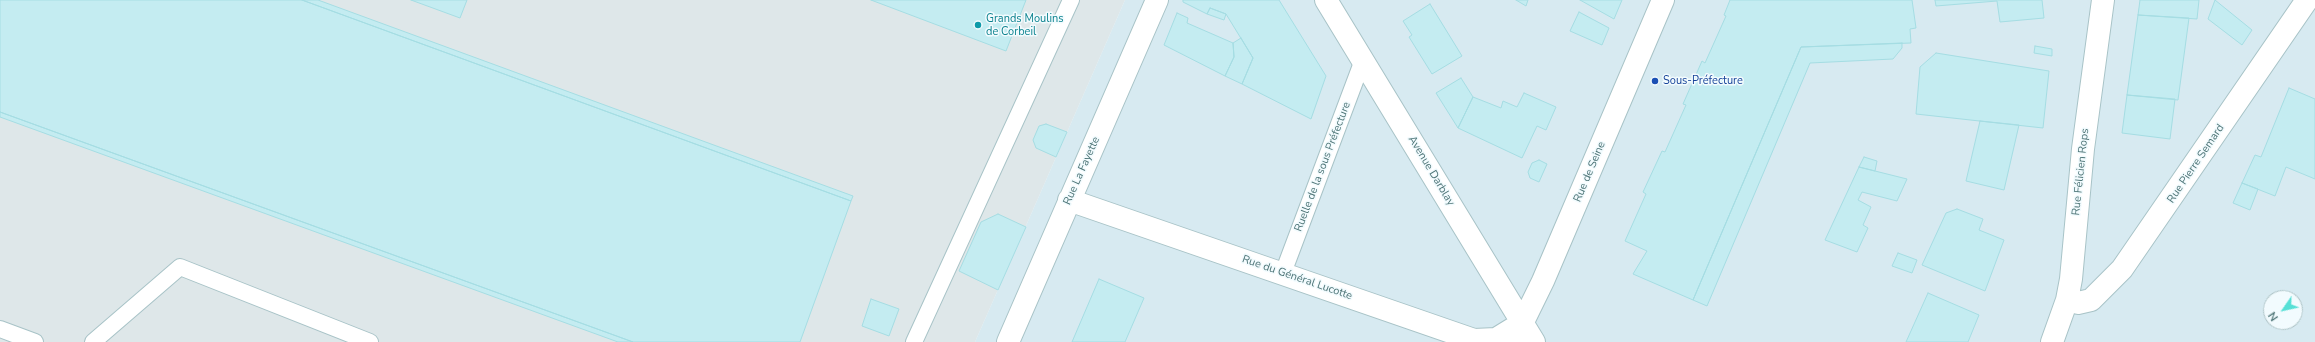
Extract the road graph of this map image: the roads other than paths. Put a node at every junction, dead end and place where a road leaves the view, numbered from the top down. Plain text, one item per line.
1 (1071, 0) edge
2 (1157, 0) edge
3 (1326, 0) edge
4 (1663, 0) edge
5 (2103, 0) edge
6 (2307, 0) edge
7 (1363, 60) junction
8 (1069, 200) junction
9 (1283, 273) junction
10 (2067, 300) junction
11 (0, 329) edge
12 (1518, 333) edge
13 (35, 342) edge
14 (93, 342) edge
15 (370, 342) edge
16 (914, 342) edge
17 (1008, 342) edge
18 (1534, 342) edge
19 (2052, 342) edge

1 - 16 lane
2 - 8 street, Rue La Fayette
3 - 7 street, Avenue Darblay
4 - 12 street, Rue de Seine
5 - 10 street, Rue Félicien Rops
6 - 10 street, Rue Pierre Semard
7 - 9 lane, Ruelle de la sous Préfecture
7 - 12 street, Avenue Darblay
8 - 9 street, Rue du Général Lucotte
8 - 17 street, Rue La Fayette
9 - 12 street, Rue du Général Lucotte
10 - 19 street, Rue Félicien Rops
11 - 13 lane
12 - 18 street, Avenue Darblay
14 - 15 lane

